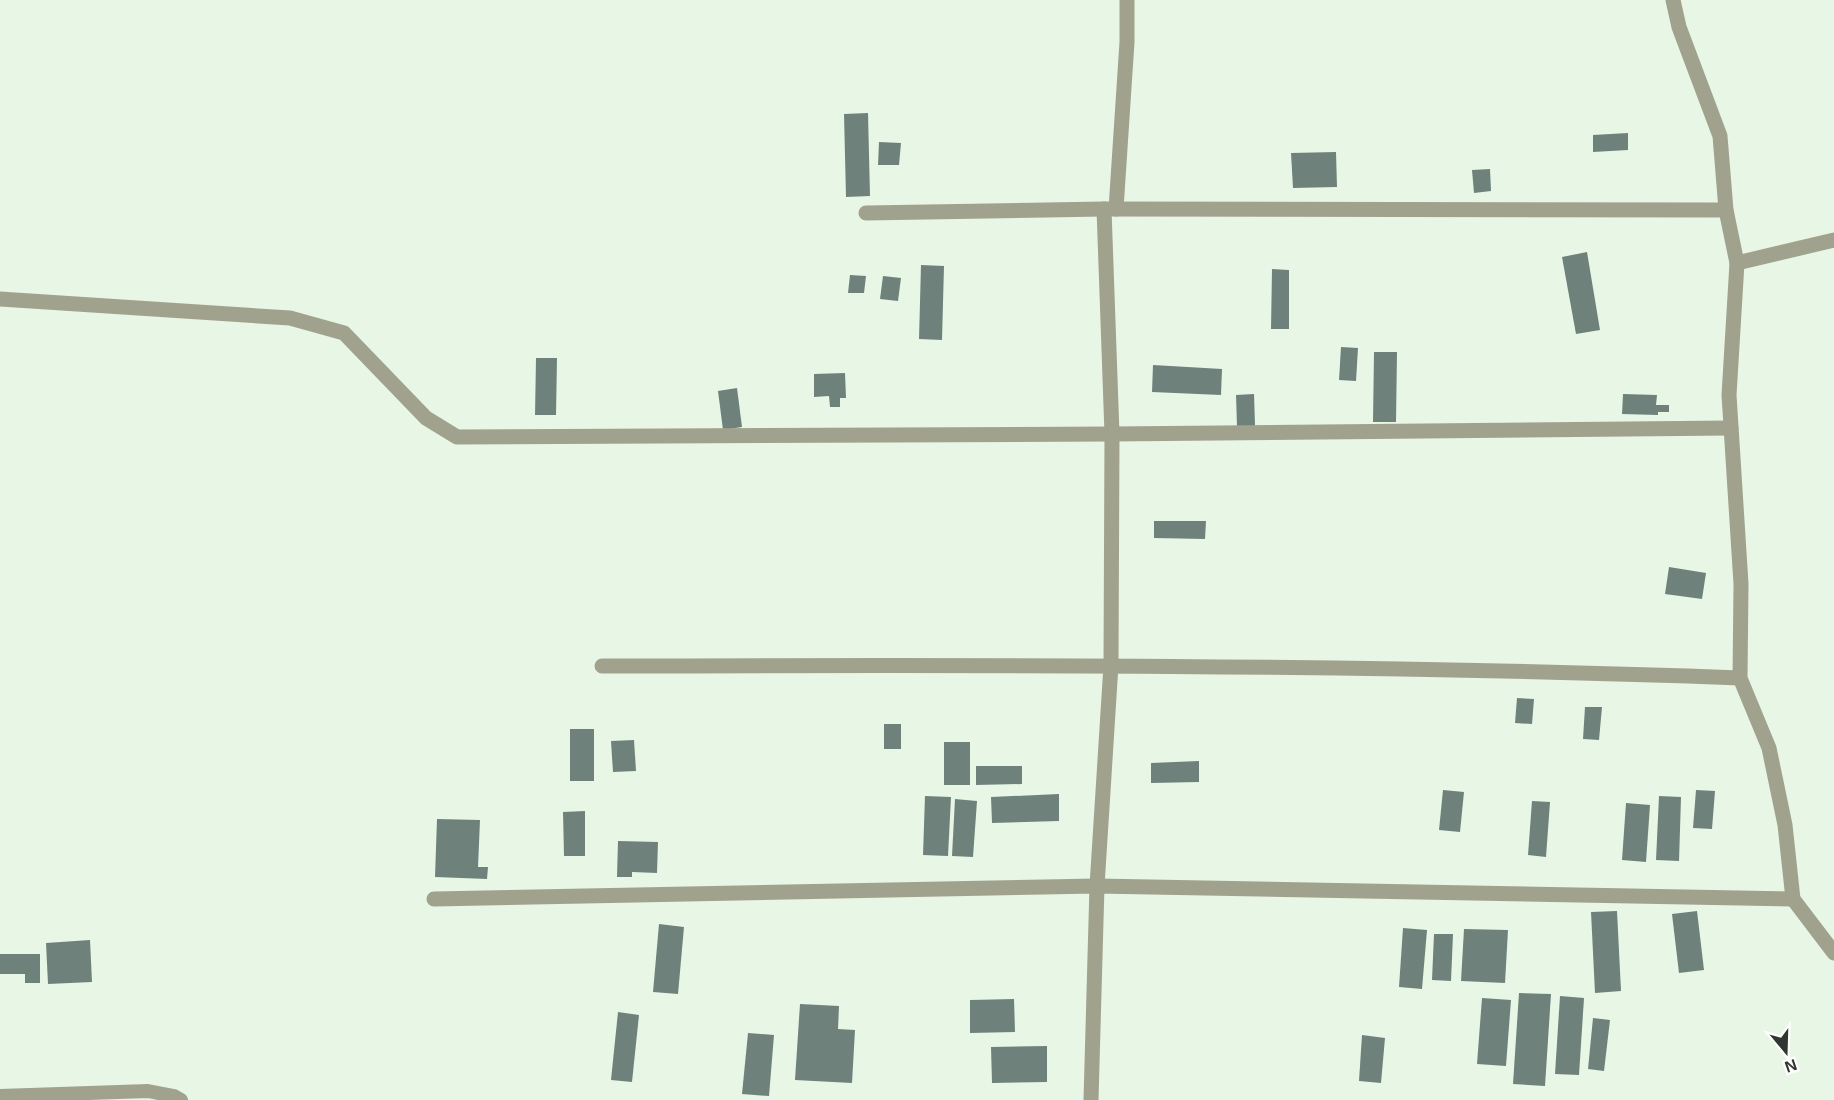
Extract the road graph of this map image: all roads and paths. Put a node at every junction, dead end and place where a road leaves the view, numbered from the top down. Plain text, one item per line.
1 (1127, 0) edge
2 (1673, 0) edge
3 (1110, 209) junction
4 (1726, 210) junction
5 (866, 213) dead end
6 (1834, 240) edge
7 (1737, 263) junction
8 (0, 299) edge
9 (1731, 428) junction
10 (1112, 434) junction
11 (1111, 665) junction
12 (602, 666) dead end
13 (1740, 678) junction
14 (1097, 886) junction
15 (434, 899) dead end
16 (1793, 899) junction
17 (1834, 953) edge
18 (0, 1096) edge
19 (182, 1100) edge
20 (1091, 1100) edge

1 - 3 street
2 - 4 street
3 - 4 street
3 - 5 street
3 - 10 street
4 - 7 street
6 - 7 street
7 - 9 street
8 - 10 street
9 - 10 street
9 - 13 street
10 - 11 street
11 - 12 street
11 - 13 street
11 - 14 street
13 - 16 street
14 - 15 street
14 - 16 street
14 - 20 street
16 - 17 street
18 - 19 lane

